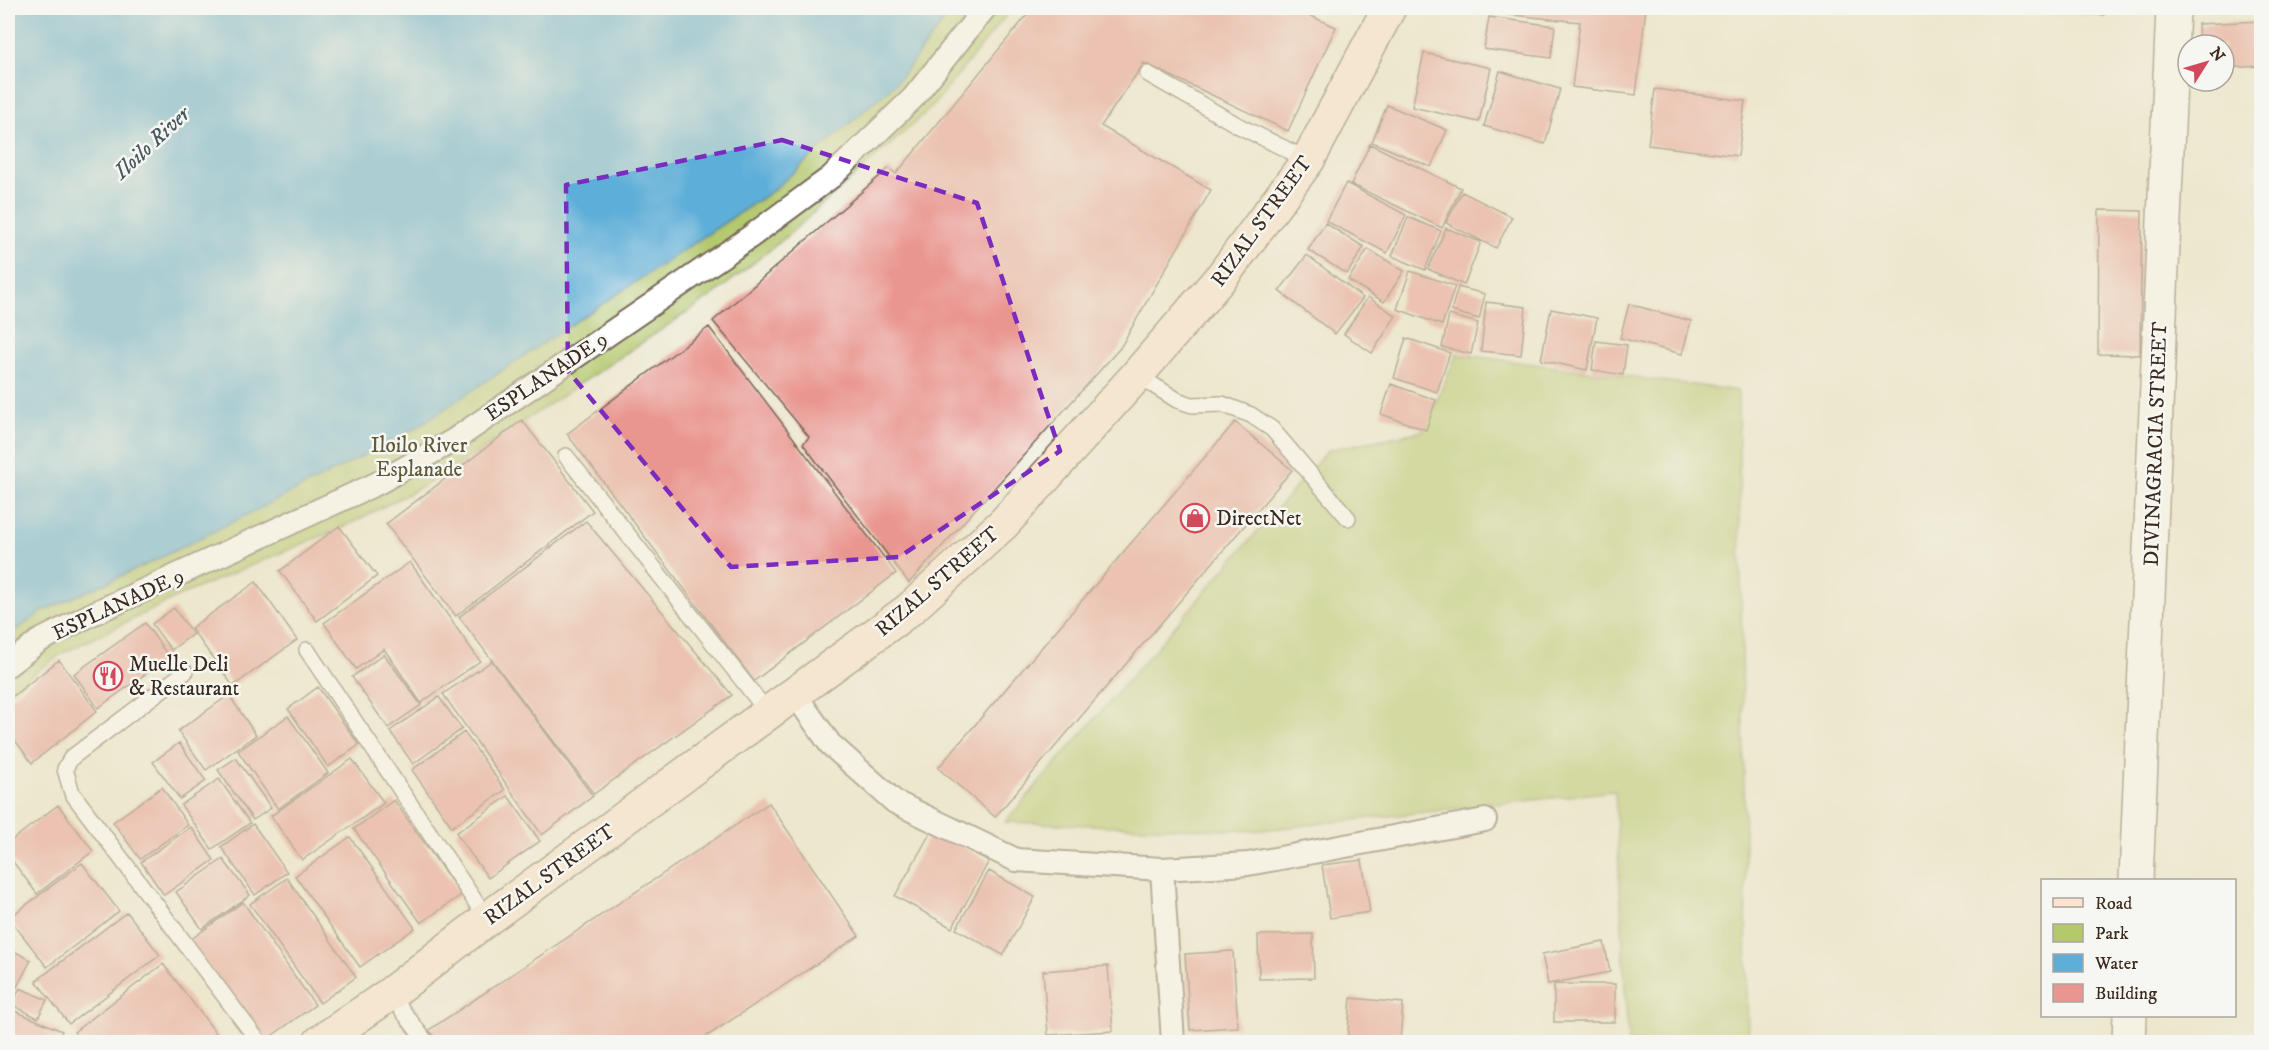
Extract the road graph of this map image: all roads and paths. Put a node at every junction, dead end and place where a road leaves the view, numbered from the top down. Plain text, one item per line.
1 (985, 8) edge
2 (1389, 8) edge
3 (2173, 8) edge
4 (1148, 74) dead end
5 (1308, 160) junction
6 (1137, 375) junction
7 (566, 456) dead end
8 (1348, 518) dead end
9 (307, 650) dead end
10 (8, 665) edge
11 (185, 672) dead end
12 (794, 693) junction
13 (769, 714) junction
14 (1485, 820) dead end
15 (1162, 869) junction
16 (2136, 879) edge
17 (487, 918) junction
18 (390, 994) junction
19 (2130, 1017) edge
20 (259, 1042) edge
21 (320, 1042) edge
22 (426, 1042) edge
23 (1173, 1042) edge
24 (2129, 1042) edge

1 - 10 street, ESPLANADE 9
2 - 5 main road, RIZAL STREET
3 - 16 street, DIVINAGRACIA STREET
4 - 5 lane
5 - 6 main road, RIZAL STREET
6 - 8 lane
6 - 12 main road, RIZAL STREET
7 - 13 lane
9 - 17 lane
11 - 20 lane
12 - 13 main road, RIZAL STREET
12 - 15 street
13 - 17 main road, RIZAL STREET
14 - 15 street
15 - 23 street
17 - 18 main road, RIZAL STREET
18 - 21 main road, RIZAL STREET
18 - 22 lane
19 - 24 street

